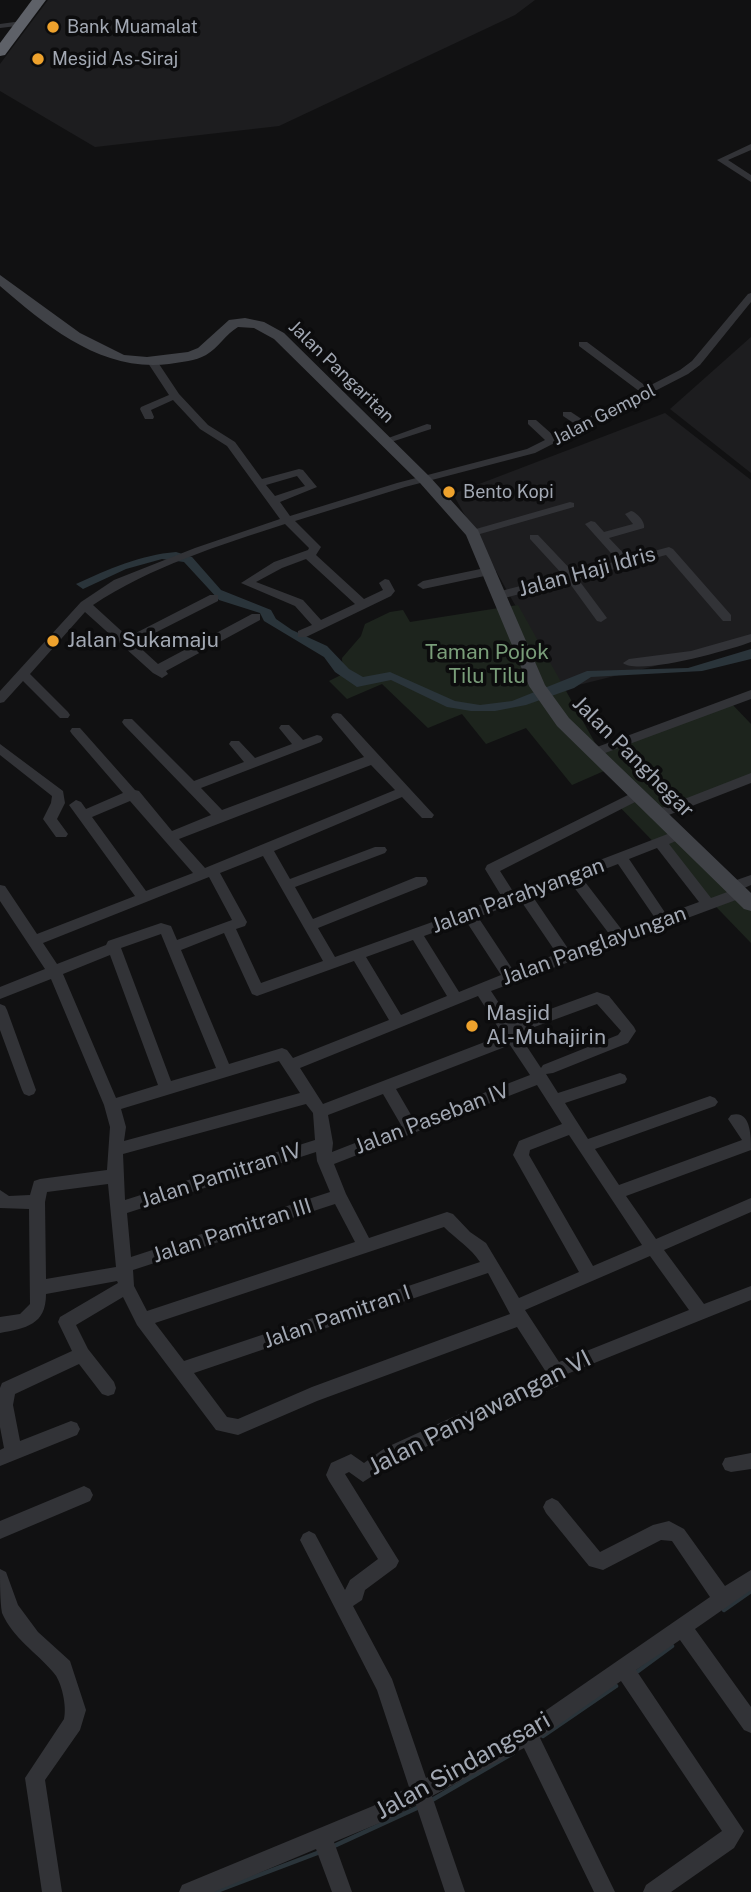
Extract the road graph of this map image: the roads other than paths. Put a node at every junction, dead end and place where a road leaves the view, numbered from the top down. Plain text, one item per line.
1 (39, 0) edge
2 (22, 23) junction
3 (0, 26) edge
4 (0, 52) edge
5 (751, 148) edge
6 (751, 179) edge
7 (0, 279) edge
8 (751, 296) edge
9 (583, 344) dead end
10 (154, 365) junction
11 (648, 393) junction
12 (175, 396) junction
13 (568, 414) dead end
14 (149, 417) dead end
15 (531, 422) dead end
16 (584, 426) junction
17 (427, 427) dead end
18 (385, 441) junction
19 (553, 441) junction
20 (425, 480) junction
21 (260, 484) junction
22 (273, 501) junction
23 (570, 505) dead end
24 (631, 514) dead end
25 (287, 520) junction
26 (591, 524) dead end
27 (473, 533) junction
28 (602, 536) junction
29 (534, 537) dead end
30 (308, 554) junction
31 (625, 562) junction
32 (489, 571) junction
33 (570, 576) junction
34 (385, 583) dead end
35 (423, 585) dead end
36 (501, 595) junction
37 (215, 598) dead end
38 (362, 604) junction
39 (85, 605) junction
40 (256, 617) dead end
41 (601, 618) dead end
42 (727, 618) dead end
43 (318, 624) junction
44 (302, 635) dead end
45 (751, 638) edge
46 (127, 642) junction
47 (629, 663) dead end
48 (23, 674) junction
49 (751, 694) edge
50 (0, 699) edge
51 (64, 715) dead end
52 (337, 717) dead end
53 (128, 722) dead end
54 (285, 727) dead end
55 (76, 731) dead end
56 (317, 739) dead end
57 (235, 744) dead end
58 (300, 746) junction
59 (0, 748) edge
60 (593, 753) junction
61 (373, 759) junction
62 (254, 764) junction
63 (751, 778) edge
64 (191, 787) junction
65 (405, 791) junction
66 (134, 794) junction
67 (636, 796) junction
68 (427, 815) dead end
69 (656, 815) junction
70 (220, 816) junction
71 (61, 834) dead end
72 (170, 837) junction
73 (669, 839) junction
74 (266, 849) junction
75 (380, 850) dead end
76 (620, 857) junction
77 (207, 872) junction
78 (573, 876) junction
79 (422, 881) dead end
80 (287, 885) junction
81 (0, 890) edge
82 (744, 891) edge
83 (518, 897) junction
84 (144, 898) junction
85 (708, 904) junction
86 (469, 915) junction
87 (663, 920) junction
88 (312, 925) junction
89 (229, 928) junction
90 (416, 934) junction
91 (619, 937) junction
92 (35, 941) junction
93 (173, 947) junction
94 (113, 948) junction
95 (358, 956) junction
96 (566, 956) junction
97 (332, 965) junction
98 (55, 972) junction
99 (510, 977) junction
100 (481, 988) junction
101 (0, 993) edge
102 (456, 999) junction
103 (0, 1010) edge
104 (397, 1023) junction
105 (510, 1035) junction
106 (286, 1060) junction
107 (224, 1069) junction
108 (543, 1074) junction
109 (620, 1079) dead end
110 (386, 1085) junction
111 (166, 1087) junction
112 (29, 1090) dead end
113 (309, 1097) junction
114 (555, 1100) junction
115 (710, 1102) dead end
116 (112, 1105) junction
117 (320, 1112) junction
118 (736, 1119) dead end
119 (571, 1127) junction
120 (410, 1128) junction
121 (751, 1142) edge
122 (325, 1143) junction
123 (588, 1145) junction
124 (115, 1150) junction
125 (325, 1161) junction
126 (115, 1176) junction
127 (615, 1193) junction
128 (338, 1196) junction
129 (0, 1198) edge
130 (37, 1198) junction
131 (751, 1205) edge
132 (117, 1209) junction
133 (365, 1245) junction
134 (652, 1246) junction
135 (492, 1265) junction
136 (589, 1274) junction
137 (126, 1275) junction
138 (39, 1288) junction
139 (751, 1293) edge
140 (519, 1312) junction
141 (701, 1312) junction
142 (143, 1320) junction
143 (0, 1325) edge
144 (82, 1354) junction
145 (181, 1370) junction
146 (555, 1371) junction
147 (108, 1388) dead end
148 (71, 1429) dead end
149 (7, 1455) edge
150 (751, 1461) edge
151 (731, 1464) dead end
152 (84, 1495) dead end
153 (552, 1507) dead end
154 (0, 1530) edge
155 (309, 1540) dead end
156 (0, 1578) edge
157 (751, 1579) edge
158 (722, 1598) junction
159 (343, 1602) junction
160 (4, 1607) edge
161 (682, 1627) junction
162 (624, 1669) junction
163 (751, 1723) edge
164 (528, 1734) junction
165 (423, 1802) junction
166 (325, 1847) junction
167 (52, 1892) edge
168 (190, 1892) edge
169 (342, 1892) edge
170 (455, 1892) edge
171 (605, 1892) edge
172 (653, 1892) edge

1 - 2 highway
2 - 3 street
2 - 4 highway
5 - 6 street
7 - 10 street, Jalan Pangaritan
8 - 11 street, Jalan Gempol
9 - 11 street
10 - 12 street
10 - 18 street, Jalan Pangaritan
11 - 16 street, Jalan Gempol
12 - 14 street
12 - 21 street
13 - 16 street
15 - 19 street
16 - 19 street, Jalan Gempol
17 - 18 street
18 - 20 street, Jalan Pangaritan
19 - 20 street, Jalan Gempol
20 - 25 street
20 - 27 street, Jalan Panghegar
21 - 22 street
21 - 22 street
22 - 25 street
23 - 27 street
24 - 28 street
25 - 30 street
25 - 39 street
26 - 28 street
27 - 32 street, Jalan Panghegar
28 - 31 street
29 - 33 street
30 - 38 street
30 - 43 street
31 - 33 street, Jalan Haji Idris
31 - 42 street, Jalan Haji Idris
32 - 35 street
32 - 36 street, Jalan Panghegar
33 - 36 street, Jalan Haji Idris
33 - 41 street
34 - 38 street
36 - 60 street, Jalan Panghegar
37 - 46 street
38 - 43 street
39 - 46 street
39 - 48 street
40 - 46 street
43 - 44 street
45 - 47 street
48 - 50 street
48 - 51 street
49 - 60 street
52 - 61 street
53 - 64 street
54 - 58 street
55 - 66 street
56 - 58 street
57 - 62 street
58 - 62 street
59 - 71 street
60 - 67 street, Jalan Panghegar
61 - 65 street
61 - 70 street
62 - 64 street
63 - 69 street
64 - 70 street
65 - 68 street
65 - 74 street
66 - 72 street
66 - 84 street
67 - 69 street, Jalan Panghegar
67 - 83 street
69 - 73 street, Jalan Panghegar
70 - 72 street
72 - 77 street
73 - 76 street, Jalan Parahyangan
73 - 82 street, Jalan Panghegar
73 - 85 street, Jalan Panglayungan
74 - 77 street
74 - 80 street
75 - 80 street
76 - 78 street, Jalan Parahyangan
76 - 87 street
77 - 84 street
77 - 89 street
78 - 83 street, Jalan Parahyangan
78 - 91 street
79 - 88 street
80 - 88 street
81 - 92 street
82 - 85 street
83 - 86 street, Jalan Parahyangan
83 - 96 street
84 - 92 street
85 - 87 street, Jalan Panglayungan
86 - 90 street, Jalan Parahyangan
86 - 99 street
87 - 91 street, Jalan Panglayungan
88 - 97 street
89 - 93 street
89 - 97 street, Jalan Parahyangan
90 - 95 street, Jalan Parahyangan
90 - 102 street
91 - 96 street, Jalan Panglayungan
92 - 98 street
93 - 94 street
93 - 107 street
94 - 98 street
94 - 111 street
95 - 97 street, Jalan Parahyangan
95 - 104 street
96 - 99 street, Jalan Panglayungan
98 - 101 street
98 - 116 street
99 - 100 street, Jalan Panglayungan
100 - 102 street, Jalan Panglayungan
100 - 105 street
102 - 104 street, Jalan Panglayungan
103 - 112 street
104 - 106 street, Jalan Panglayungan
105 - 108 street
105 - 108 street, Jalan Paseban IV
105 - 110 street
106 - 107 street, Jalan Panglayungan
106 - 113 street
107 - 111 street, Jalan Panglayungan
108 - 114 street
108 - 120 street, Jalan Paseban IV
109 - 114 street
110 - 117 street
110 - 120 street
111 - 116 street, Jalan Panglayungan
113 - 117 street
113 - 124 street
114 - 119 street
115 - 123 street
116 - 124 street
117 - 122 street
118 - 121 street
119 - 123 street
119 - 136 street
120 - 125 street, Jalan Paseban IV
121 - 127 street
122 - 125 street
122 - 132 street, Jalan Pamitran IV
123 - 127 street
124 - 126 street
125 - 128 street
126 - 130 street
126 - 132 street
127 - 134 street
128 - 133 street
128 - 137 street, Jalan Pamitran III
129 - 130 street
130 - 138 street
131 - 134 street
132 - 137 street
133 - 135 street
133 - 142 street
134 - 136 street
134 - 141 street
135 - 140 street
135 - 145 street, Jalan Pamitran I
136 - 140 street
137 - 138 street
137 - 142 street
137 - 144 street
138 - 143 street
139 - 141 street, Jalan Panyawangan VI
140 - 145 street
140 - 146 street
141 - 146 street, Jalan Panyawangan VI
142 - 145 street
144 - 147 street
144 - 149 street
146 - 159 street, Jalan Panyawangan VI
148 - 149 street
150 - 151 street
152 - 154 street
153 - 158 street
155 - 159 street
156 - 160 street
157 - 158 street, Jalan Sindangsari
158 - 161 street, Jalan Sindangsari
159 - 165 street
160 - 167 street
161 - 162 street, Jalan Sindangsari
161 - 163 street
162 - 164 street, Jalan Sindangsari
162 - 172 street
164 - 165 street, Jalan Sindangsari
164 - 171 street
165 - 166 street, Jalan Sindangsari
165 - 170 street
166 - 168 street, Jalan Sindangsari
166 - 169 street

